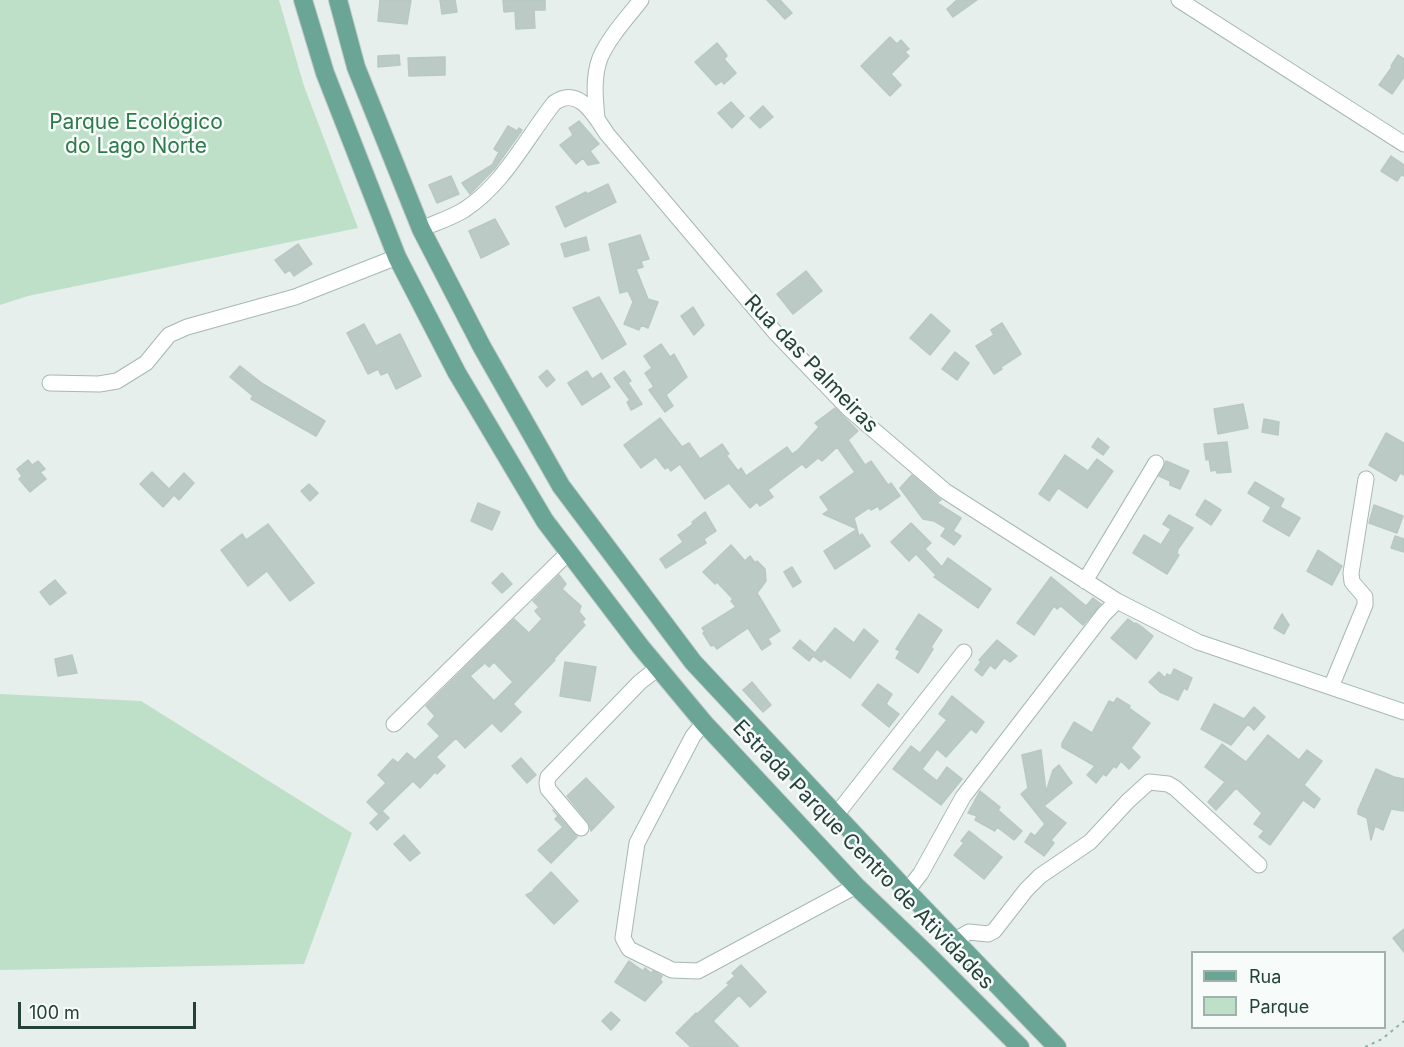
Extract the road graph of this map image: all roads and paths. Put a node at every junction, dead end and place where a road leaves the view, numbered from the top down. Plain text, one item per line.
1 (303, 0) edge
2 (338, 0) edge
3 (641, 0) edge
4 (1179, 0) edge
5 (356, 67) junction
6 (325, 73) junction
7 (597, 118) junction
8 (1404, 144) edge
9 (421, 229) junction
10 (397, 257) junction
11 (50, 383) dead end
12 (1156, 463) dead end
13 (1366, 479) dead end
14 (568, 552) junction
15 (1085, 581) junction
16 (1117, 601) junction
17 (964, 652) dead end
18 (658, 668) junction
19 (1331, 687) junction
20 (1404, 712) edge
21 (704, 723) junction
22 (394, 724) dead end
23 (836, 815) junction
24 (581, 828) dead end
25 (1259, 865) dead end
26 (856, 886) junction
27 (907, 891) junction
28 (956, 940) junction
29 (929, 956) junction
30 (1404, 1021) edge
31 (1020, 1047) edge
32 (1057, 1047) edge
33 (1365, 1047) edge

1 - 6 main road, Estrada Parque Centro de Atividades
2 - 5 main road, Estrada Parque Centro de Atividades
3 - 7 street
4 - 8 street
5 - 6 main road
5 - 9 main road, Estrada Parque Centro de Atividades
6 - 10 main road, Estrada Parque Centro de Atividades
7 - 9 street, Rua das Palmeiras
7 - 15 street, Rua das Palmeiras
9 - 23 main road, Estrada Parque Centro de Atividades
10 - 11 street
10 - 14 main road, Estrada Parque Centro de Atividades
12 - 15 street
13 - 19 street
14 - 18 main road, Estrada Parque Centro de Atividades
14 - 22 street
15 - 16 street, Rua das Palmeiras
16 - 19 street, Rua das Palmeiras
16 - 27 street
17 - 23 street
18 - 21 main road, Estrada Parque Centro de Atividades
18 - 24 street
19 - 20 street, Rua das Palmeiras
21 - 26 main road, Estrada Parque Centro de Atividades
21 - 26 street
23 - 27 main road, Estrada Parque Centro de Atividades
25 - 28 street
26 - 29 main road, Estrada Parque Centro de Atividades
27 - 28 main road, Estrada Parque Centro de Atividades
28 - 29 main road
28 - 32 main road, Estrada Parque Centro de Atividades
29 - 31 main road, Estrada Parque Centro de Atividades
30 - 33 path

